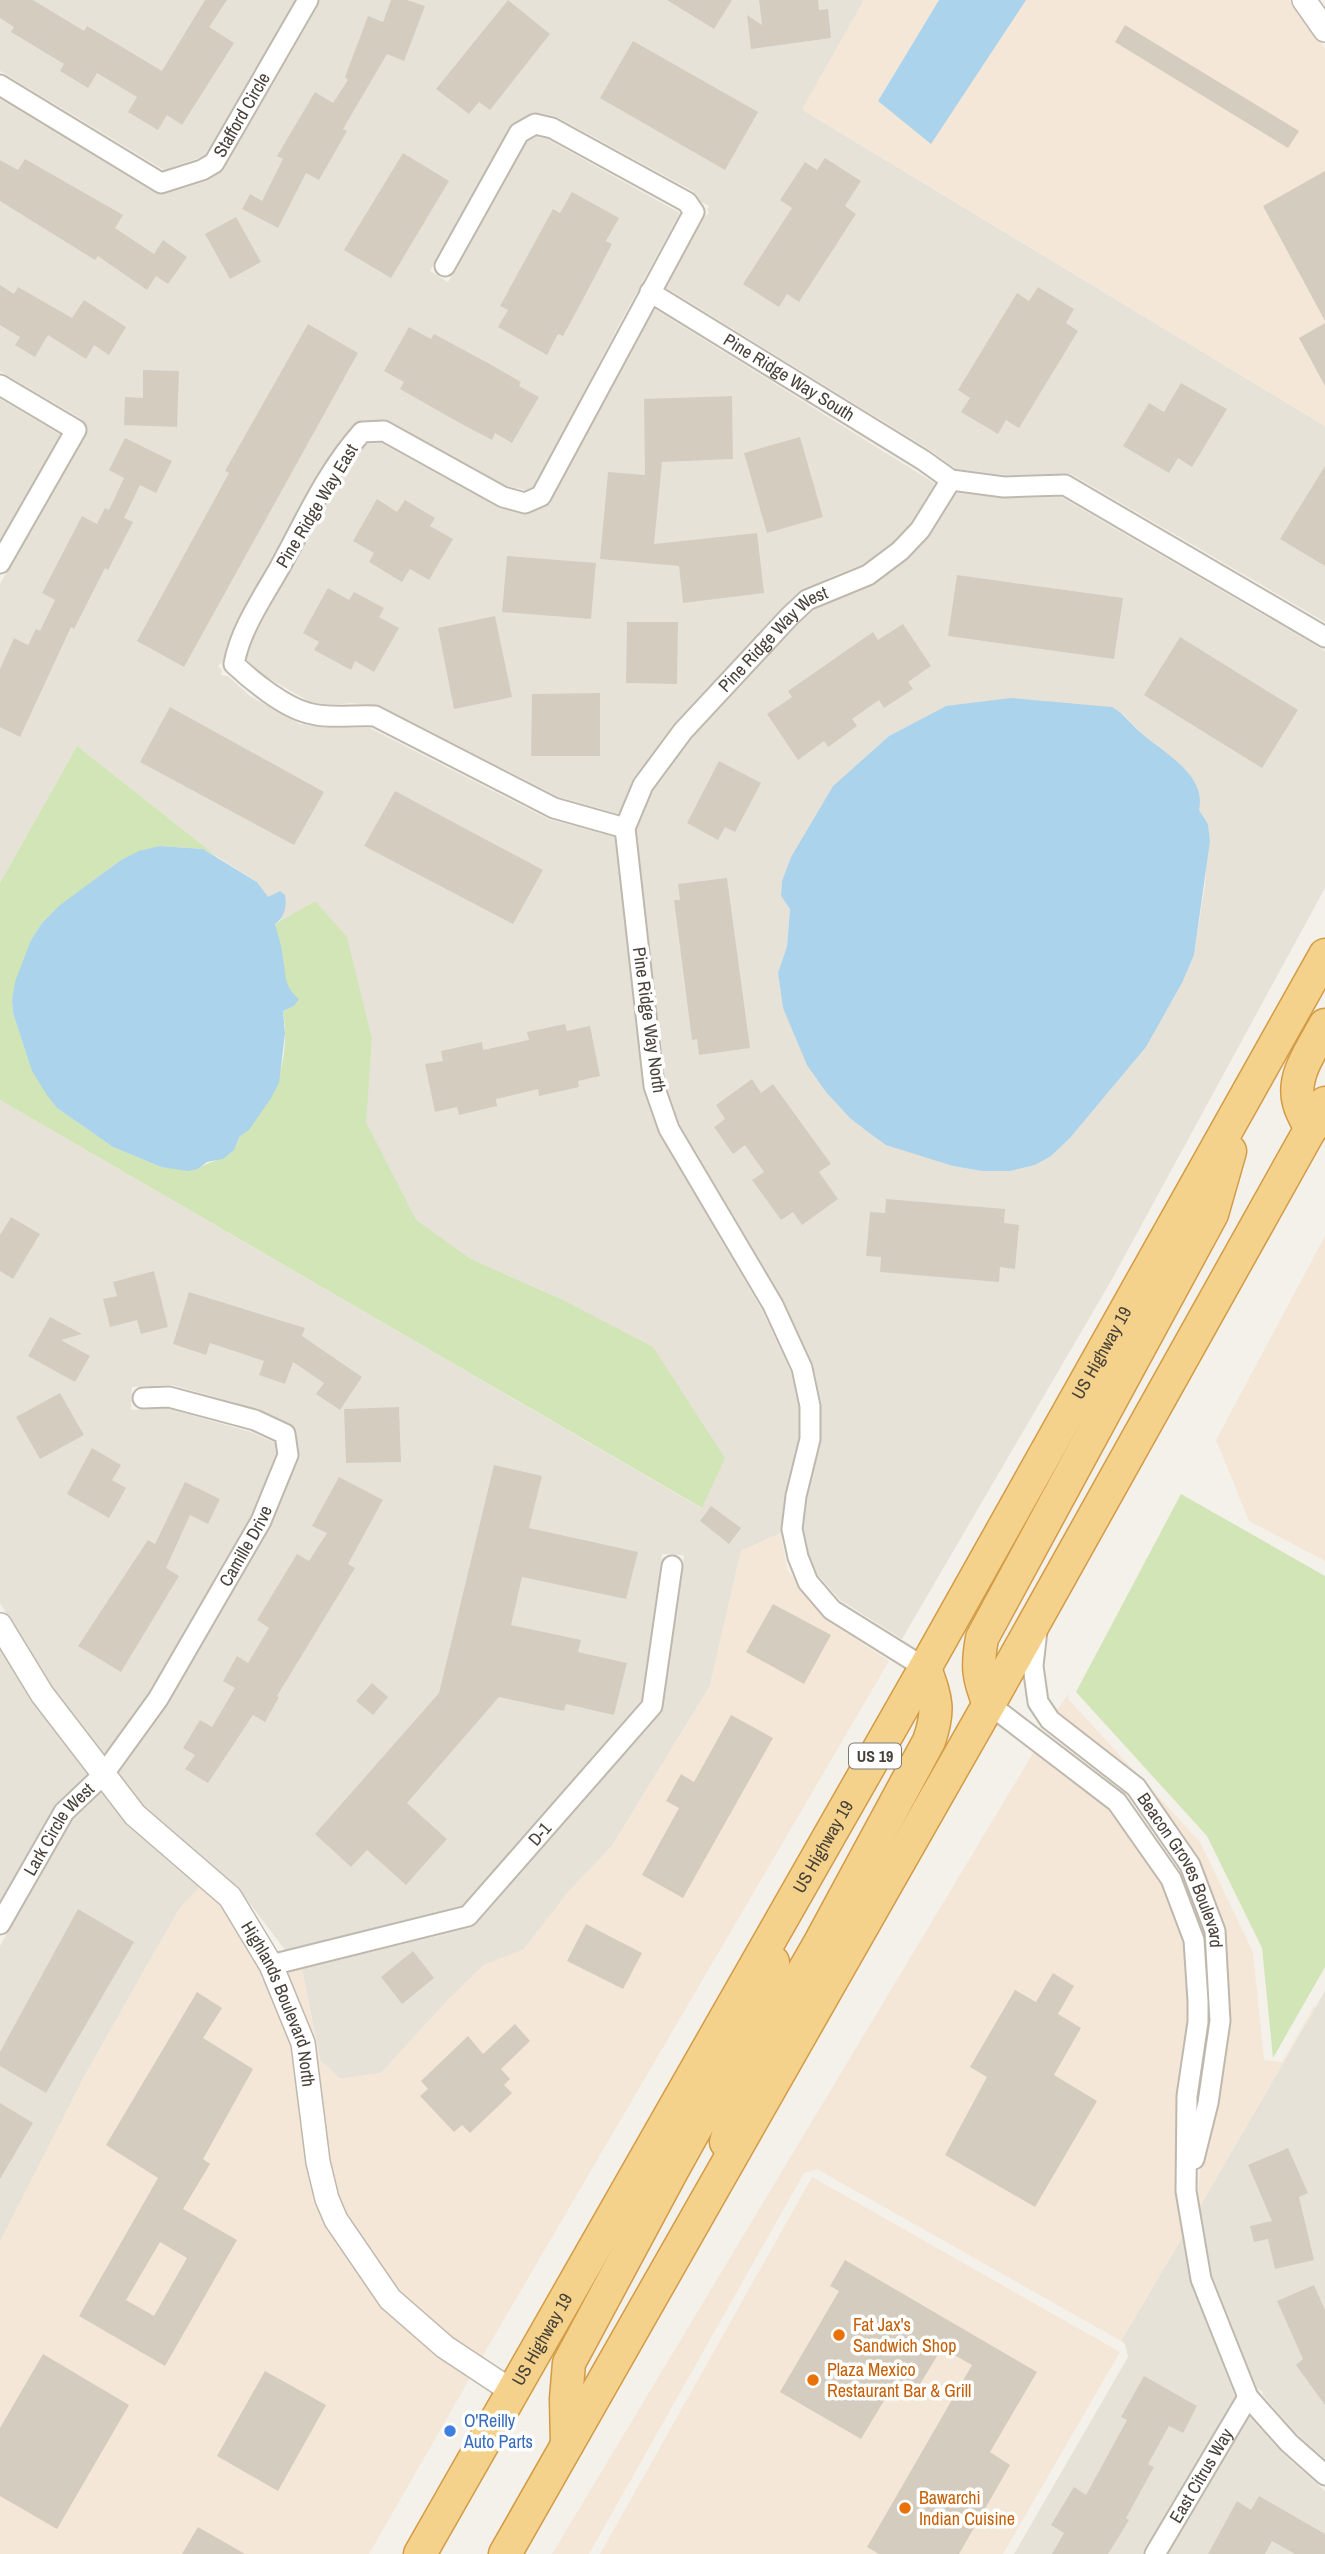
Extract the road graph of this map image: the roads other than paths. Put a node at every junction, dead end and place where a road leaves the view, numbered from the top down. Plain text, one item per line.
1 (308, 0) edge
2 (1304, 0) edge
3 (1325, 30) edge
4 (0, 85) edge
5 (445, 266) dead end
6 (650, 292) junction
7 (0, 385) edge
8 (951, 480) junction
9 (0, 563) edge
10 (1325, 637) edge
11 (625, 828) junction
12 (1325, 955) edge
13 (1325, 1025) edge
14 (1243, 1102) junction
15 (1318, 1116) edge
16 (143, 1398) dead end
17 (671, 1566) dead end
18 (1048, 1599) junction
19 (0, 1626) edge
20 (925, 1668) junction
21 (989, 1704) junction
22 (103, 1775) junction
23 (792, 1904) junction
24 (0, 1924) edge
25 (271, 1965) junction
26 (713, 2187) junction
27 (1186, 2191) junction
28 (513, 2392) junction
29 (1248, 2397) junction
30 (567, 2445) junction
31 (1325, 2475) edge
32 (421, 2554) edge
33 (505, 2554) edge
34 (1155, 2554) edge

1 - 4 street, Stafford Circle
2 - 3 street
5 - 6 street
6 - 8 street, Pine Ridge Way South
6 - 11 street, Pine Ridge Way East
7 - 9 street
8 - 10 street, Pine Ridge Way South
8 - 11 street, Pine Ridge Way West
11 - 20 street, Pine Ridge Way North
12 - 14 highway, US Highway 19 / US 19
13 - 15 highway
14 - 20 highway, US Highway 19 / US 19
14 - 21 highway
15 - 18 highway
16 - 22 street, Camille Drive
17 - 25 street, D-1
18 - 21 highway
18 - 27 street, Beacon Groves Boulevard
19 - 22 street, Highlands Boulevard North
20 - 23 highway, US Highway 19 / US 19
20 - 26 highway
21 - 26 highway
21 - 27 street, Beacon Groves Boulevard
22 - 24 street, Lark Circle West
22 - 25 street, Highlands Boulevard North
23 - 28 highway, US Highway 19 / US 19
23 - 30 highway
25 - 28 street, Highlands Boulevard North
26 - 30 highway
27 - 29 street, Beacon Groves Boulevard
28 - 32 highway, US Highway 19 / US 19
29 - 31 street, Beacon Groves Boulevard
29 - 34 street, East Citrus Way
30 - 33 highway

